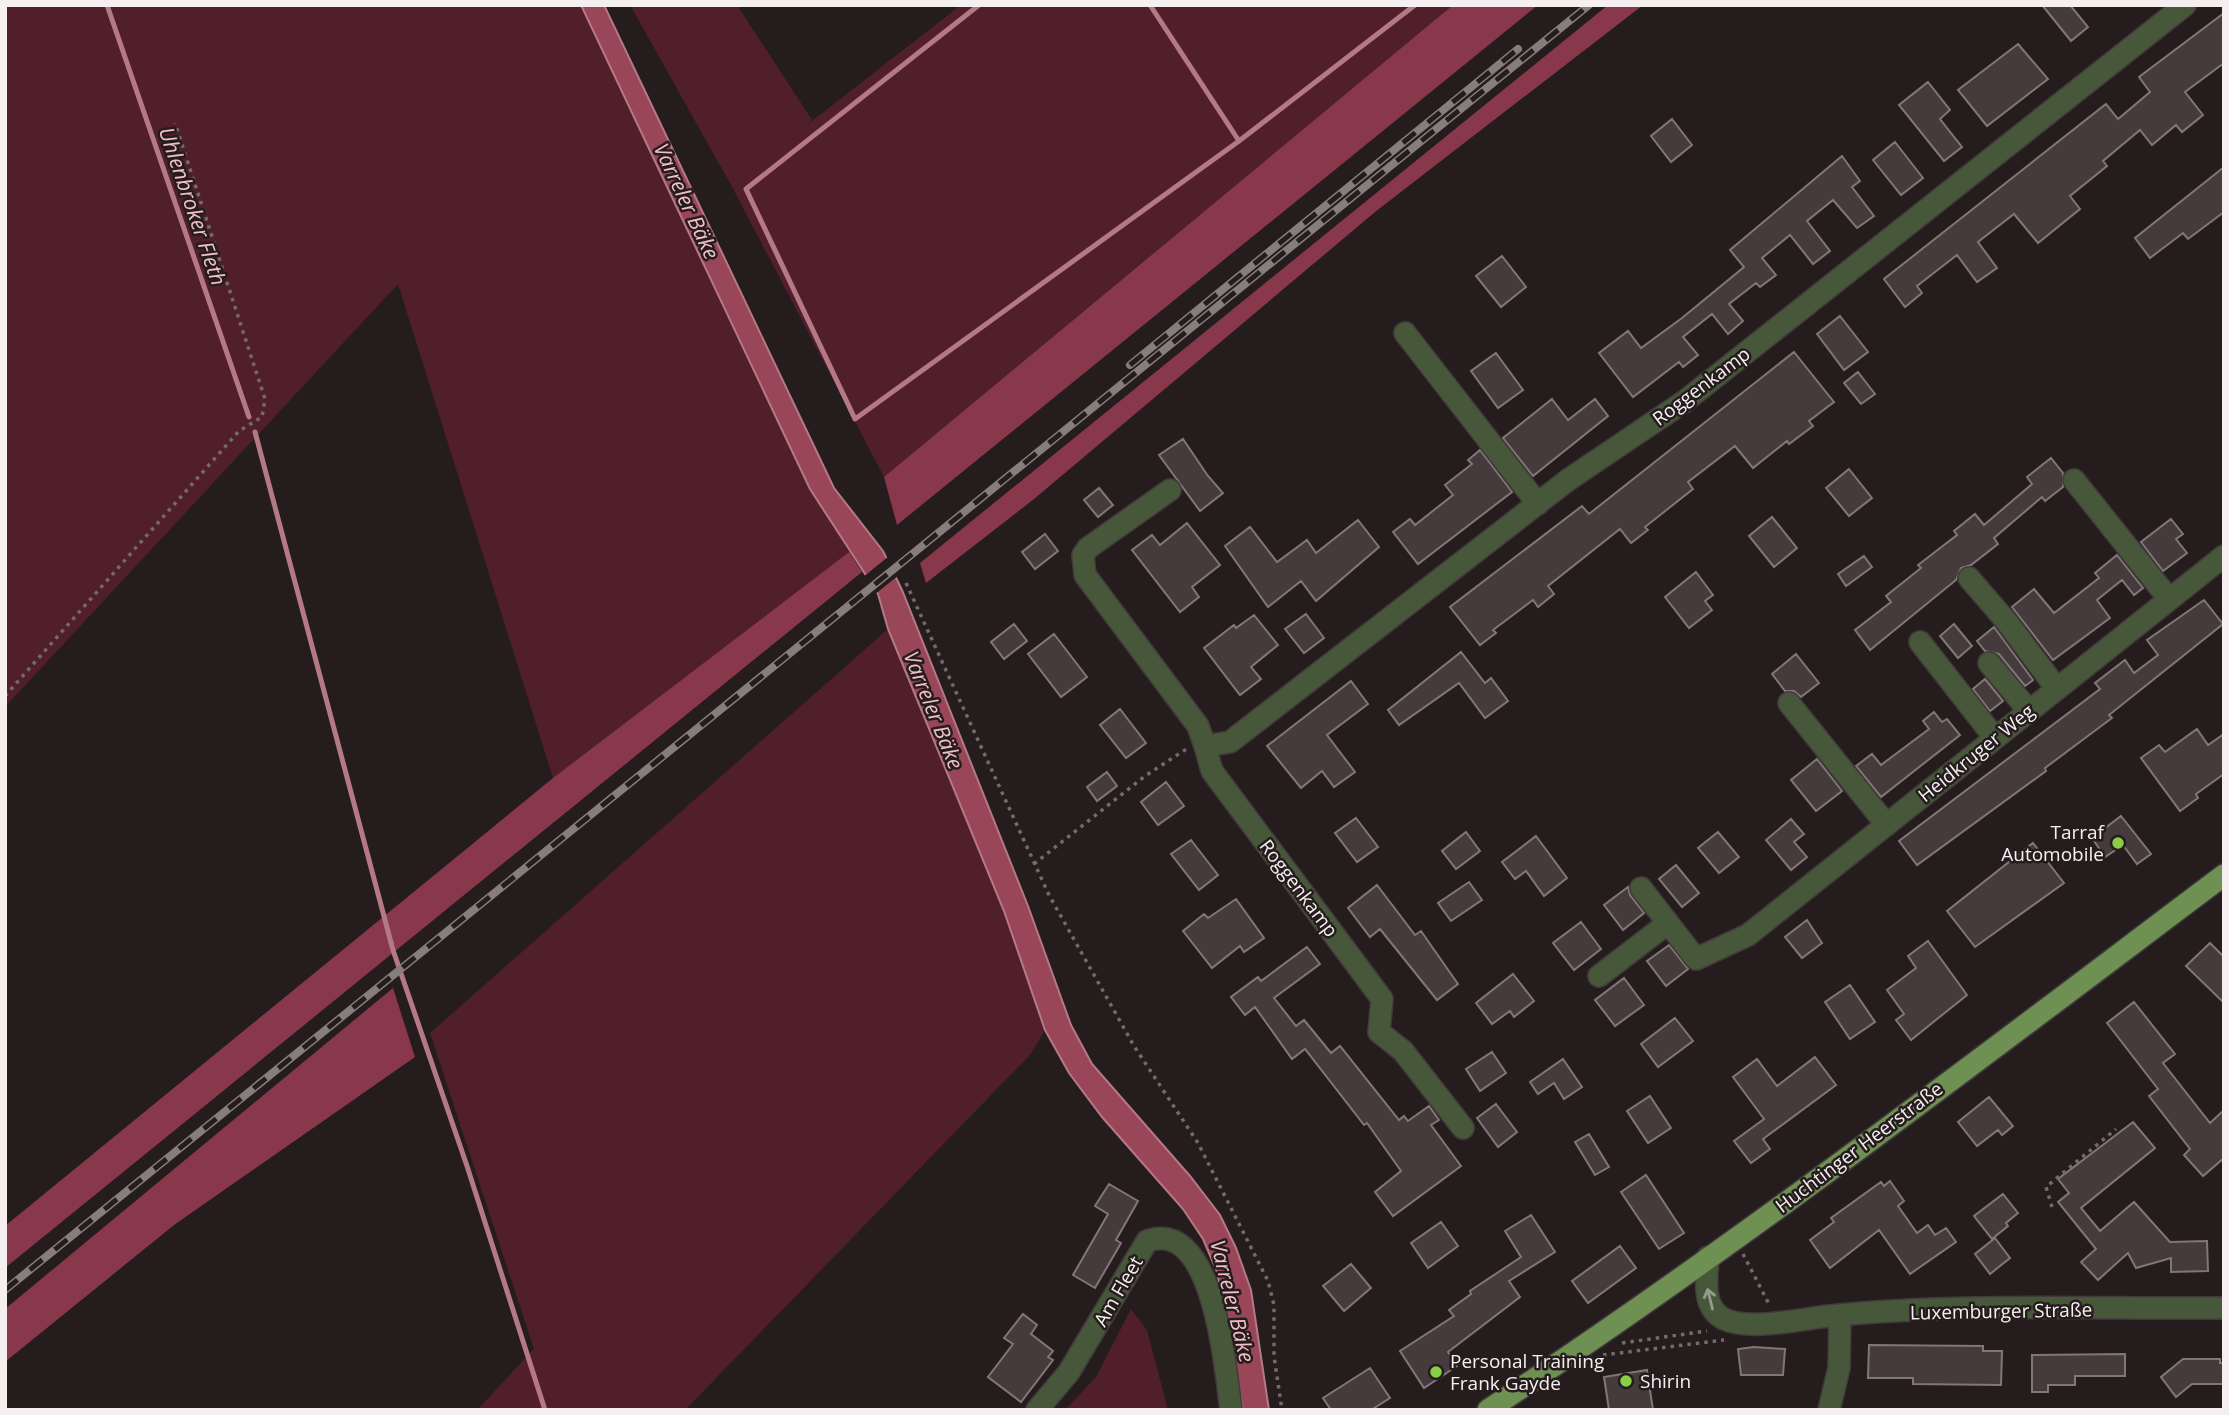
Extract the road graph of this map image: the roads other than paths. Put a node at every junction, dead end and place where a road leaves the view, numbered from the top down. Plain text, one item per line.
1 (2185, 5) edge
2 (1405, 333) dead end
3 (2074, 480) dead end
4 (1170, 490) dead end
5 (1538, 504) junction
6 (2224, 556) edge
7 (1969, 578) dead end
8 (2169, 599) junction
9 (1920, 642) dead end
10 (1989, 663) dead end
11 (2057, 689) junction
12 (1789, 703) dead end
13 (2029, 711) junction
14 (1996, 738) junction
15 (1205, 746) junction
16 (1886, 824) junction
17 (2224, 875) edge
18 (1642, 888) dead end
19 (1668, 923) junction
20 (1599, 976) dead end
21 (1463, 1128) dead end
22 (1708, 1257) junction
23 (2224, 1308) edge
24 (1840, 1315) junction
25 (1037, 1410) edge
26 (1231, 1410) edge
27 (1488, 1410) edge
28 (1829, 1410) edge

1 - 5 street, Roggenkamp
2 - 5 street
3 - 8 street
4 - 15 street, Roggenkamp
5 - 15 street, Roggenkamp
6 - 8 street, Heidkruger Weg
7 - 11 street
8 - 11 street, Heidkruger Weg
9 - 14 street
10 - 13 street
11 - 13 street, Heidkruger Weg
12 - 16 street
13 - 14 street, Heidkruger Weg
14 - 16 street, Heidkruger Weg
15 - 21 street, Roggenkamp
16 - 19 street, Heidkruger Weg
17 - 22 main road, Huchtinger Heerstraße
18 - 19 street
19 - 20 street
24 -> 22 street, Luxemburger Straße
22 - 27 main road, Huchtinger Heerstraße
23 - 24 street, Luxemburger Straße
24 - 28 street
25 - 26 street, Am Fleet

